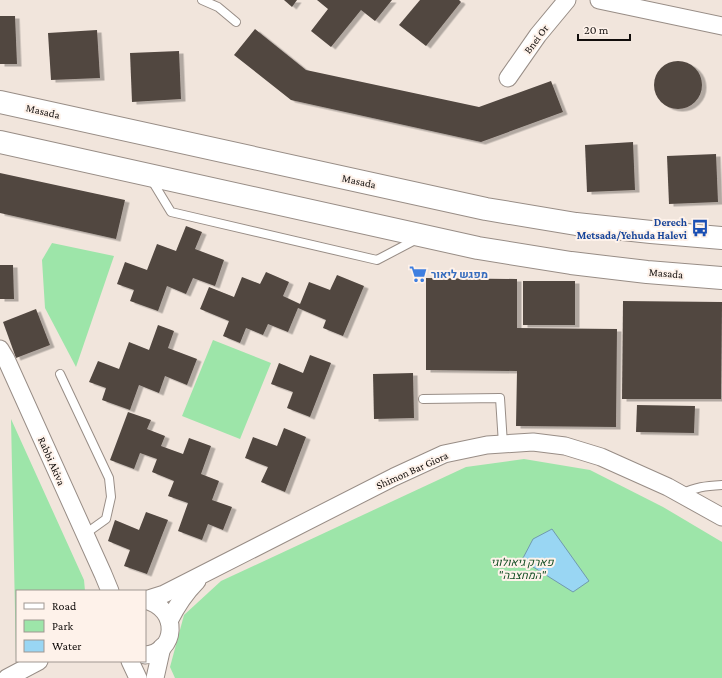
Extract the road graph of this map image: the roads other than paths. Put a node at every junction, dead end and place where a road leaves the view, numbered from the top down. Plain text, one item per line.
1 (202, 0) edge
2 (567, 0) edge
3 (599, 0) edge
4 (236, 22) dead end
5 (722, 26) edge
6 (508, 78) dead end
7 (0, 102) edge
8 (0, 142) edge
9 (148, 175) junction
10 (424, 236) junction
11 (722, 238) edge
12 (722, 278) edge
13 (0, 349) edge
14 (60, 374) dead end
15 (423, 399) dead end
16 (503, 444) junction
17 (722, 485) edge
18 (681, 494) junction
19 (722, 517) edge
20 (85, 534) junction
21 (103, 574) junction
22 (202, 575) junction
23 (110, 590) edge
24 (119, 590) edge
25 (146, 600) edge
26 (146, 600) edge
27 (169, 621) junction
28 (162, 647) junction
29 (146, 655) edge
30 (37, 662) edge
31 (130, 662) edge
32 (7, 678) edge
33 (138, 678) edge
34 (155, 678) edge

1 - 4 lane
2 - 6 street, Bnei Or
3 - 5 street
7 - 11 main road, Masada
8 - 9 main road, Masada
9 - 10 main road, Masada
9 - 10 lane
10 - 12 main road, Masada
13 - 20 street, Rabbi Akiva
14 - 20 lane
15 - 16 lane
16 - 18 street, Shimon Bar Giora
16 - 22 street, Shimon Bar Giora
17 - 18 lane
18 - 19 street, Shimon Bar Giora
20 - 21 street, Rabbi Akiva
21 - 23 street, Rabbi Akiva
21 - 24 street, Rabbi Akiva
22 - 25 street, Shimon Bar Giora
22 - 27 street, Shimon Bar Giora
26 - 27 street
27 - 28 street
28 - 29 street
28 - 34 street
30 - 32 street
31 - 33 street

